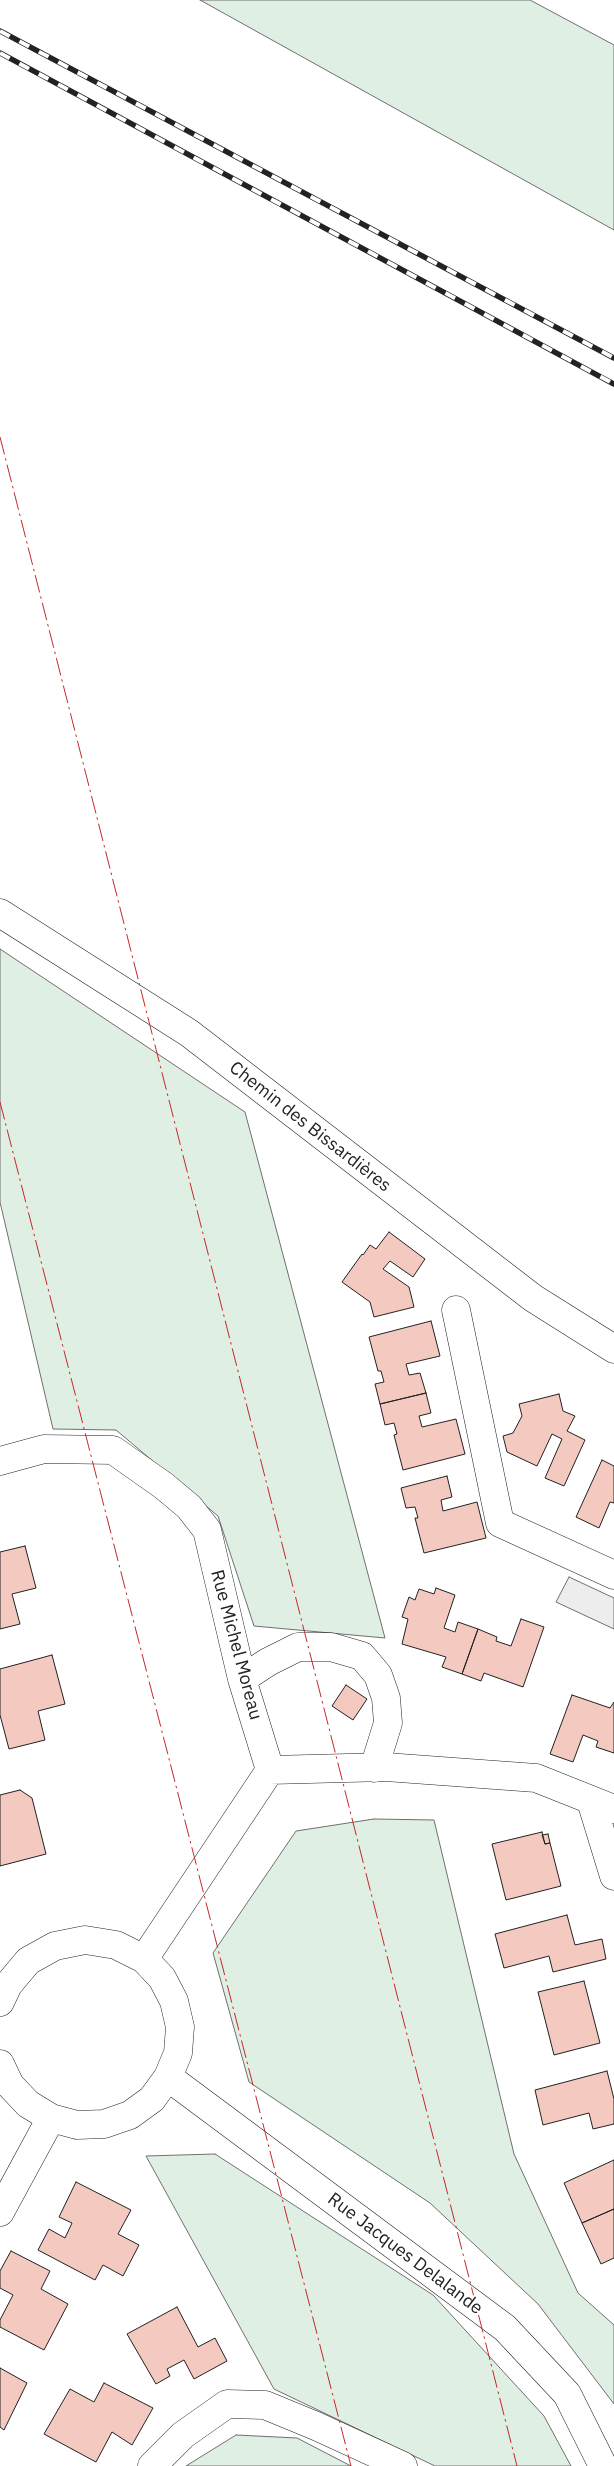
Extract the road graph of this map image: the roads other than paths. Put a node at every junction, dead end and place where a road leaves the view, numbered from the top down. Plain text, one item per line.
1 (0, 913) edge
2 (456, 1310) dead end
3 (614, 1349) edge
4 (0, 1461) edge
5 (614, 1575) edge
6 (242, 1679) junction
7 (374, 1768) junction
8 (270, 1770) junction
9 (603, 1805) edge
10 (614, 1876) edge
11 (144, 1959) junction
12 (3, 1989) edge
13 (0, 2064) edge
14 (168, 2078) junction
15 (51, 2118) junction
16 (0, 2212) edge
17 (152, 2466) edge
18 (403, 2466) edge
19 (603, 2466) edge

1 - 3 street, Chemin des Bissardières
2 - 5 street
4 - 6 street, Rue Michel Moreau
6 - 7 street
6 - 8 street, Rue Michel Moreau
7 - 8 street
7 - 9 street
8 - 11 street
9 - 10 street
11 - 12 street
11 - 14 street
13 - 15 street
14 - 15 street
14 - 19 street, Rue Jacques Delalande
15 - 16 street
17 - 18 street

